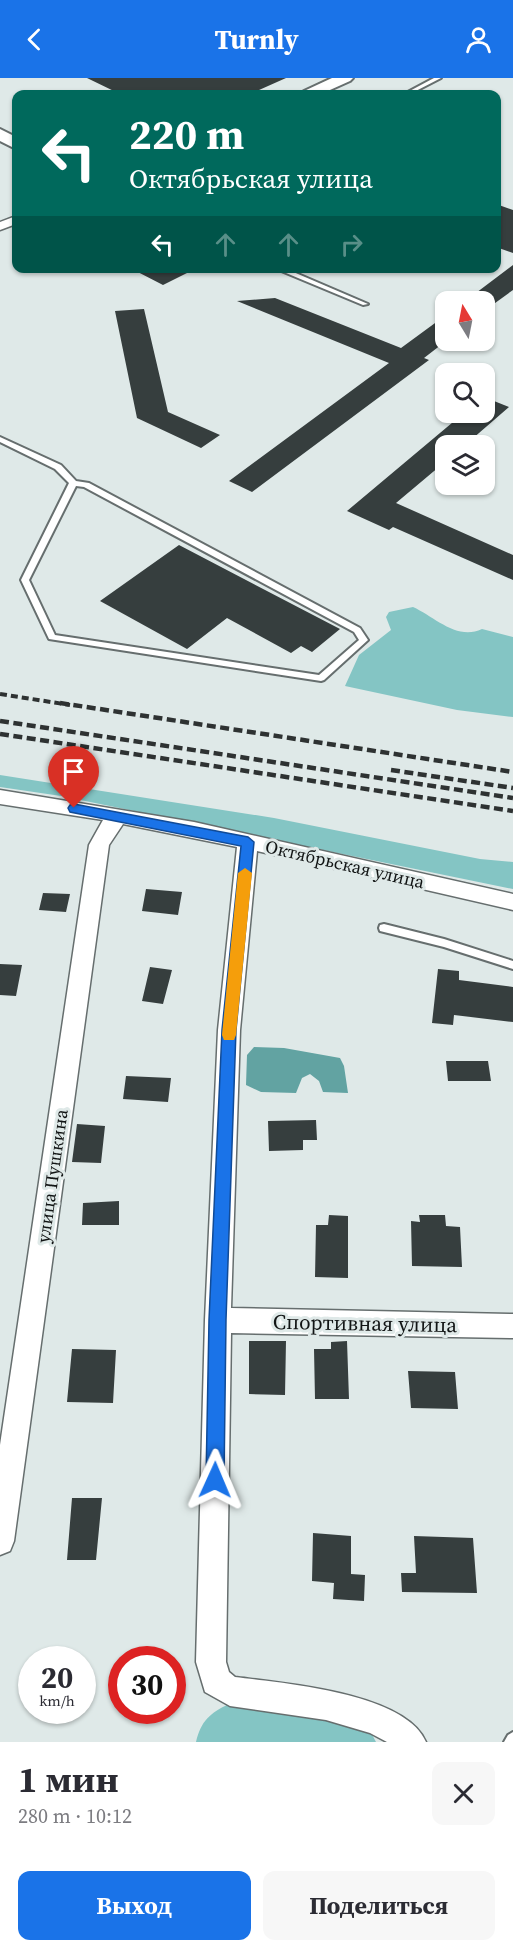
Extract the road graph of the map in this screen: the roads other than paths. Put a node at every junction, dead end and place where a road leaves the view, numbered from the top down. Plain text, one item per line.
1 (345, 78) edge
2 (438, 78) edge
3 (318, 90) edge
4 (415, 90) edge
5 (289, 273) edge
6 (365, 304) dead end
7 (0, 440) edge
8 (73, 483) junction
9 (0, 797) edge
10 (118, 816) junction
11 (248, 842) junction
12 (513, 902) edge
13 (384, 928) dead end
14 (513, 965) edge
15 (218, 1320) junction
16 (513, 1326) edge
17 (0, 1541) edge
18 (411, 1742) edge

1 - 3 street
2 - 4 lane
5 - 6 lane
7 - 8 lane
8 - 8 lane
9 - 10 street, Октябрьская улица
10 - 11 street, Октябрьская улица
10 - 17 street, улица Пушкина
11 - 12 street, Октябрьская улица
11 - 15 street
13 - 14 lane
15 - 16 street, Спортивная улица
15 - 18 street

